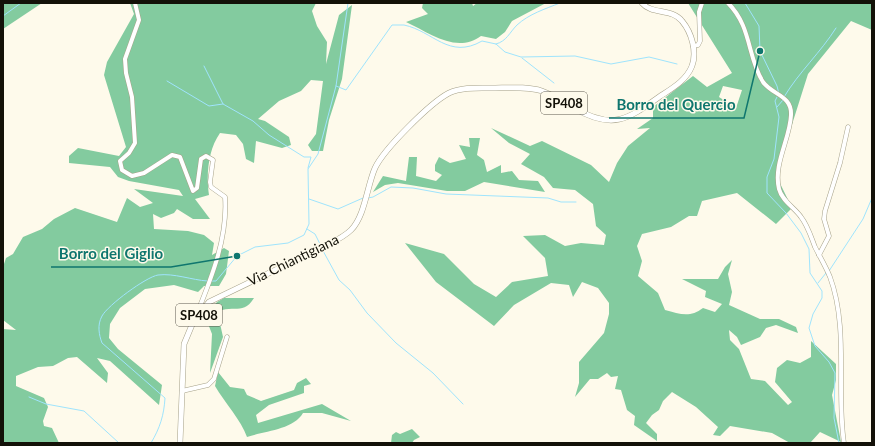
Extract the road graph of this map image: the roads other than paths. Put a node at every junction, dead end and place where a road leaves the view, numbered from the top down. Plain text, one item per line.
1 (135, 3) edge
2 (642, 3) edge
3 (702, 3) edge
4 (728, 3) edge
5 (693, 46) junction
6 (848, 127) dead end
7 (819, 255) junction
8 (194, 320) junction
9 (227, 337) dead end
10 (182, 391) junction
11 (180, 443) edge
12 (844, 443) edge

1 - 8 street
2 - 5 main road, Via Chiantigiana / SP408
3 - 5 street
4 - 7 street
5 - 8 main road, Via Chiantigiana / SP408
6 - 7 street
7 - 12 street
8 - 10 main road, Via Chiantigiana / SP408
9 - 10 street
10 - 11 main road, Via Chiantigiana / SP408

